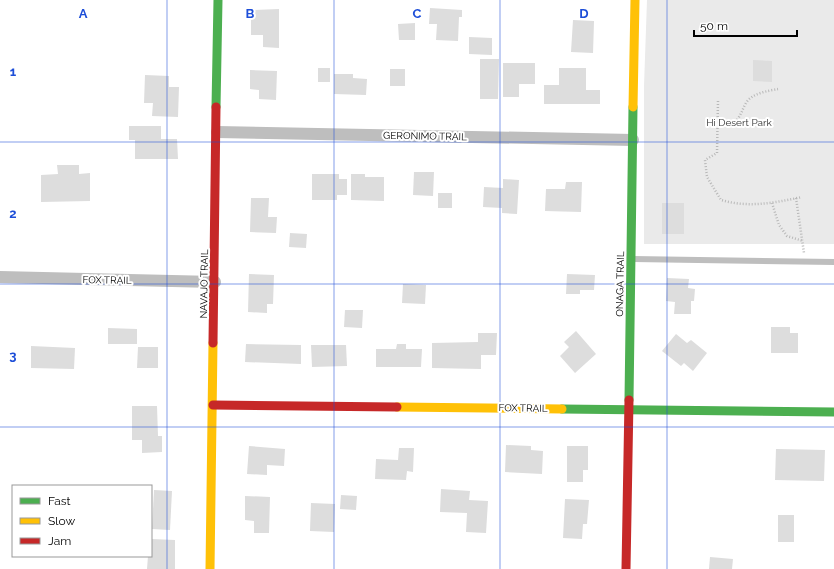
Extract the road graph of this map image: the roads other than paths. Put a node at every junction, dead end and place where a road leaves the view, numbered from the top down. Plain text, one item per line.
1 (218, 0) edge
2 (635, 0) edge
3 (217, 132) junction
4 (633, 140) junction
5 (631, 259) junction
6 (834, 262) edge
7 (0, 278) edge
8 (215, 282) junction
9 (213, 405) junction
10 (629, 409) junction
11 (834, 412) edge
12 (210, 569) edge
13 (626, 569) edge

1 - 3 street, NAVAJO TRAIL
2 - 4 street, ONAGA TRAIL
3 - 4 street, GERONIMO TRAIL
3 - 8 street, NAVAJO TRAIL
4 - 5 street, ONAGA TRAIL
5 - 6 lane
5 - 10 street, ONAGA TRAIL
7 - 8 street, FOX TRAIL
8 - 9 street, NAVAJO TRAIL
9 - 10 street, FOX TRAIL
9 - 12 street, NAVAJO TRAIL
10 - 11 street, FOX TRAIL
10 - 13 street, ONAGA TRAIL

